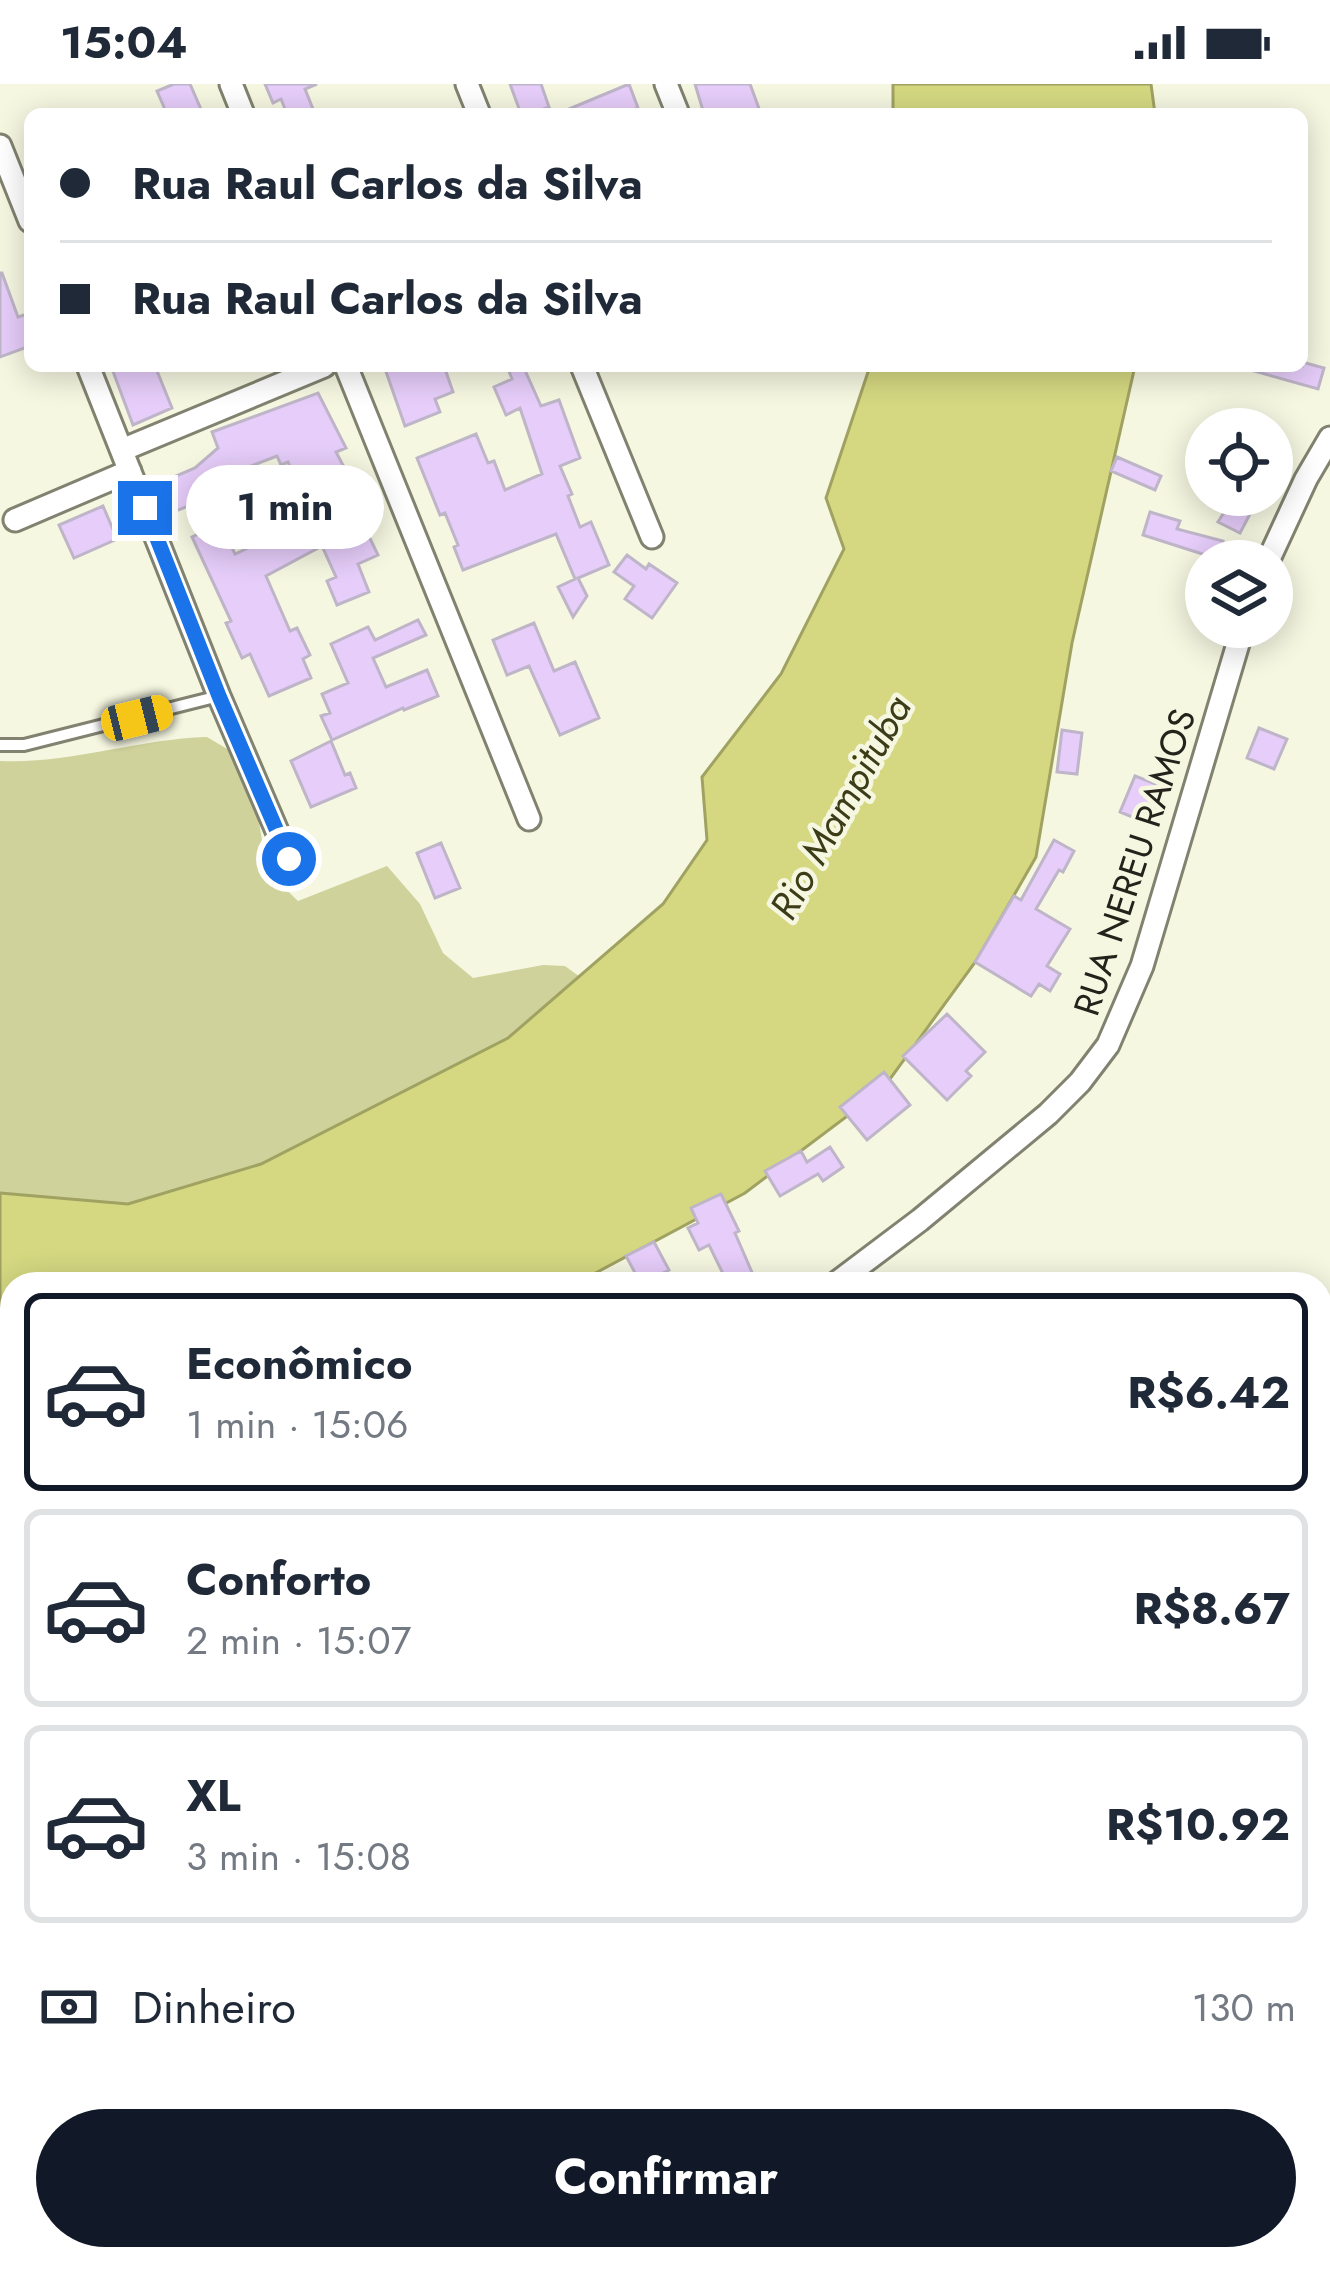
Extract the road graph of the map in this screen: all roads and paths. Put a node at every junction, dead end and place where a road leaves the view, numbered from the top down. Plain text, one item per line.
1 (0, 146) edge
2 (24, 206) edge
3 (90, 372) edge
4 (311, 372) edge
5 (348, 372) edge
6 (584, 372) edge
7 (1330, 438) edge
8 (126, 460) junction
9 (15, 520) dead end
10 (652, 537) dead end
11 (1278, 540) edge
12 (1238, 648) edge
13 (219, 696) junction
14 (0, 745) edge
15 (530, 819) dead end
16 (289, 859) dead end
17 (851, 1272) edge

1 - 2 street
3 - 8 street
4 - 8 street
5 - 15 street
6 - 10 street
7 - 11 street
8 - 9 street
8 - 13 street
12 - 17 street, RUA NEREU RAMOS
13 - 14 lane
13 - 16 street

